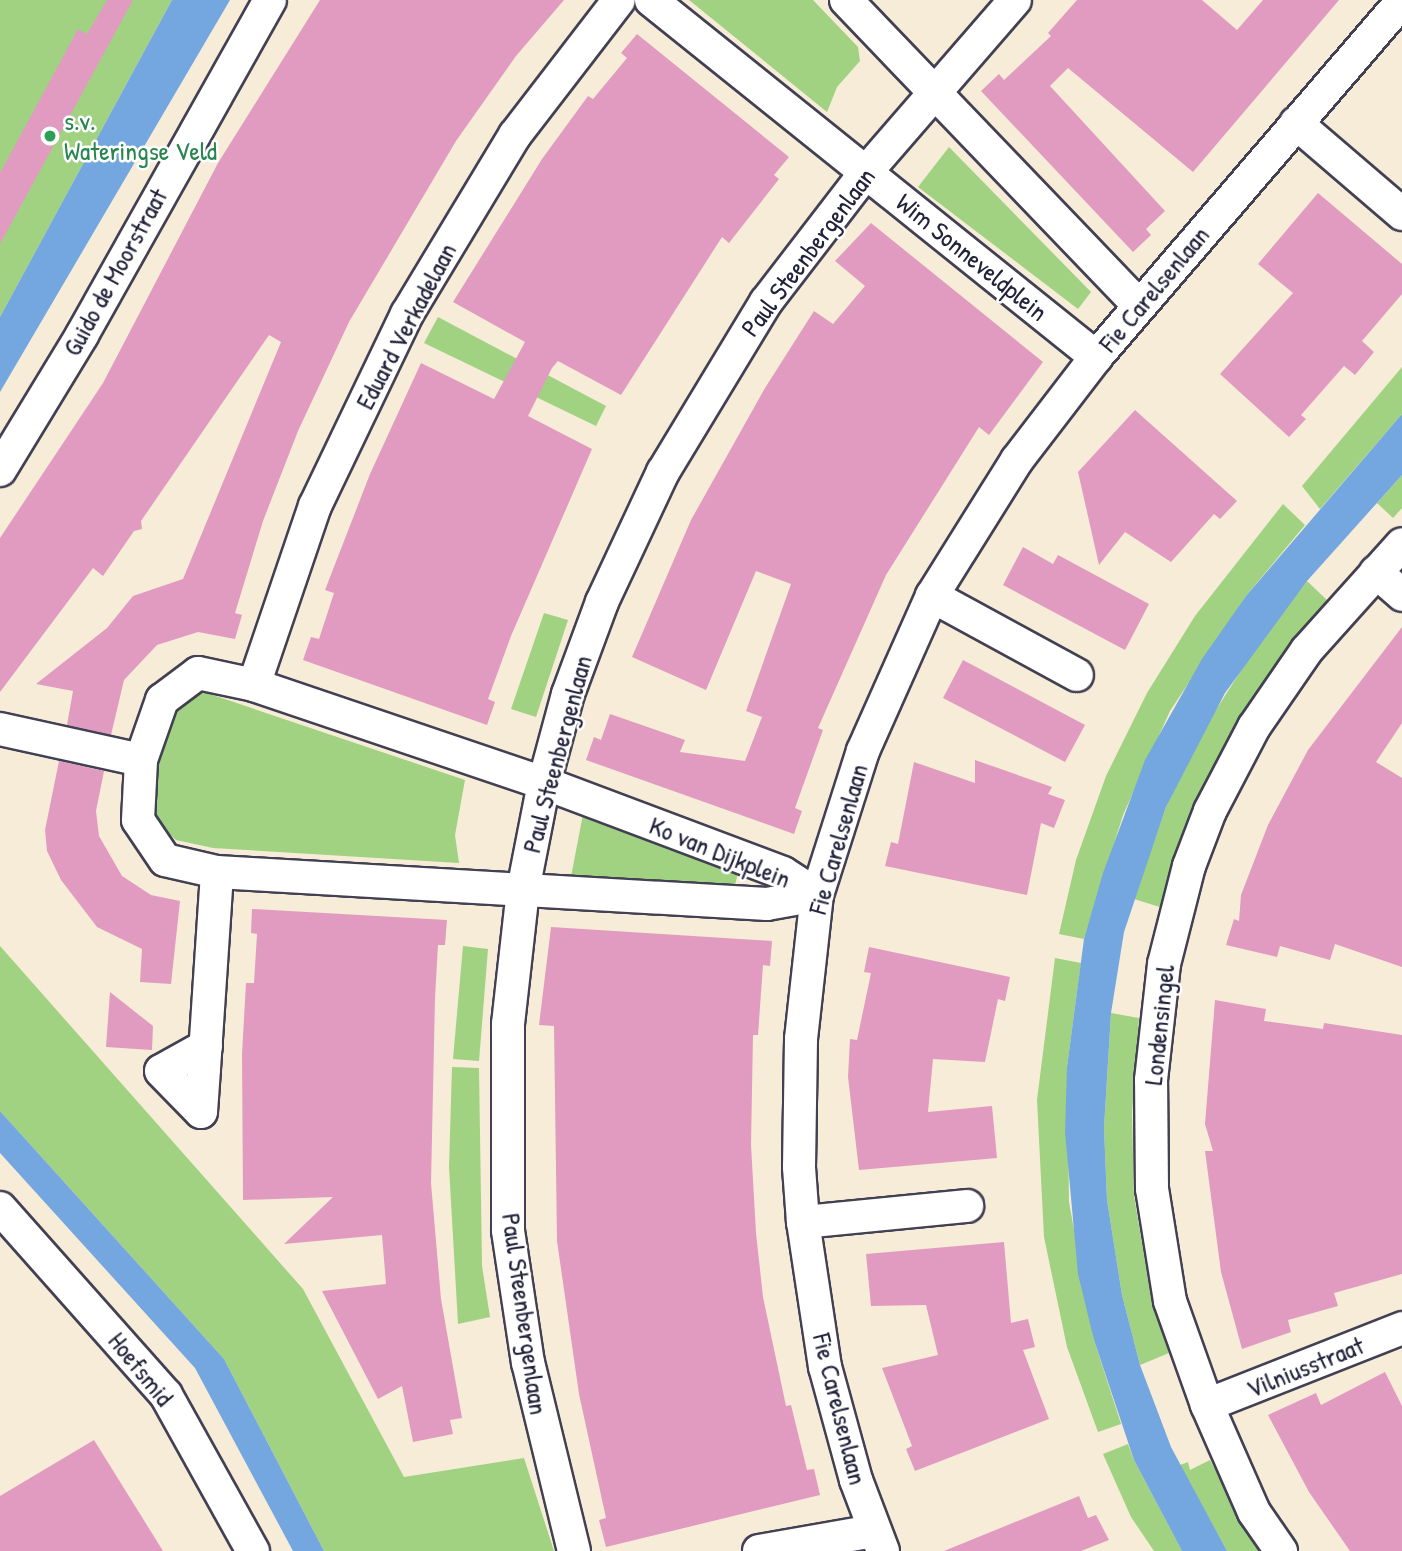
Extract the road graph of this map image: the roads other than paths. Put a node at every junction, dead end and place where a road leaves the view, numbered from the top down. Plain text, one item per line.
1 (270, 0) edge
2 (619, 0) edge
3 (651, 0) edge
4 (846, 0) edge
5 (1015, 0) edge
6 (1402, 1) edge
7 (936, 92) junction
8 (1296, 123) junction
9 (867, 171) junction
10 (1402, 214) edge
11 (1139, 306) junction
12 (1096, 357) junction
13 (0, 470) edge
14 (1402, 544) edge
15 (1376, 572) junction
16 (932, 596) junction
17 (1402, 596) edge
18 (1077, 675) dead end
19 (254, 685) junction
20 (0, 730) edge
21 (141, 760) junction
22 (544, 783) junction
23 (217, 872) junction
24 (523, 890) junction
25 (817, 895) junction
26 (206, 1046) dead end
27 (967, 1206) dead end
28 (0, 1208) edge
29 (803, 1222) junction
30 (1402, 1328) edge
31 (1207, 1405) junction
32 (870, 1544) edge
33 (253, 1551) edge
34 (574, 1551) edge
35 (759, 1551) edge
36 (1281, 1551) edge

1 - 13 street, Guido de Moorstraat
2 - 19 street, Eduard Verkadelaan
3 - 9 street, Wim Sonneveldplein
4 - 7 street
5 - 7 street, Paul Steenbergenlaan
6 - 8 street, Fie Carelsenlaan
7 - 9 street, Paul Steenbergenlaan
7 - 11 street
8 - 10 street
8 - 11 street, Fie Carelsenlaan
9 - 12 street, Wim Sonneveldplein
9 - 22 street, Paul Steenbergenlaan
11 - 12 street, Fie Carelsenlaan
12 - 16 street, Fie Carelsenlaan
14 - 15 street, Londensingel
15 - 17 street
15 - 31 street, Londensingel
16 - 18 street
16 - 25 street, Fie Carelsenlaan
19 - 21 street, Ko van Dijkplein
19 - 22 street, Ko van Dijkplein
20 - 21 street
21 - 23 street, Ko van Dijkplein
22 - 24 street, Paul Steenbergenlaan
22 - 25 street, Ko van Dijkplein
23 - 24 street, Ko van Dijkplein
23 - 26 street
24 - 25 street, Ko van Dijkplein
24 - 34 street, Paul Steenbergenlaan
25 - 29 street, Fie Carelsenlaan
27 - 29 street
28 - 33 street, Hoefsmid
29 - 32 street, Fie Carelsenlaan
30 - 31 street, Vilniusstraat
31 - 36 street, Londensingel
32 - 35 street

